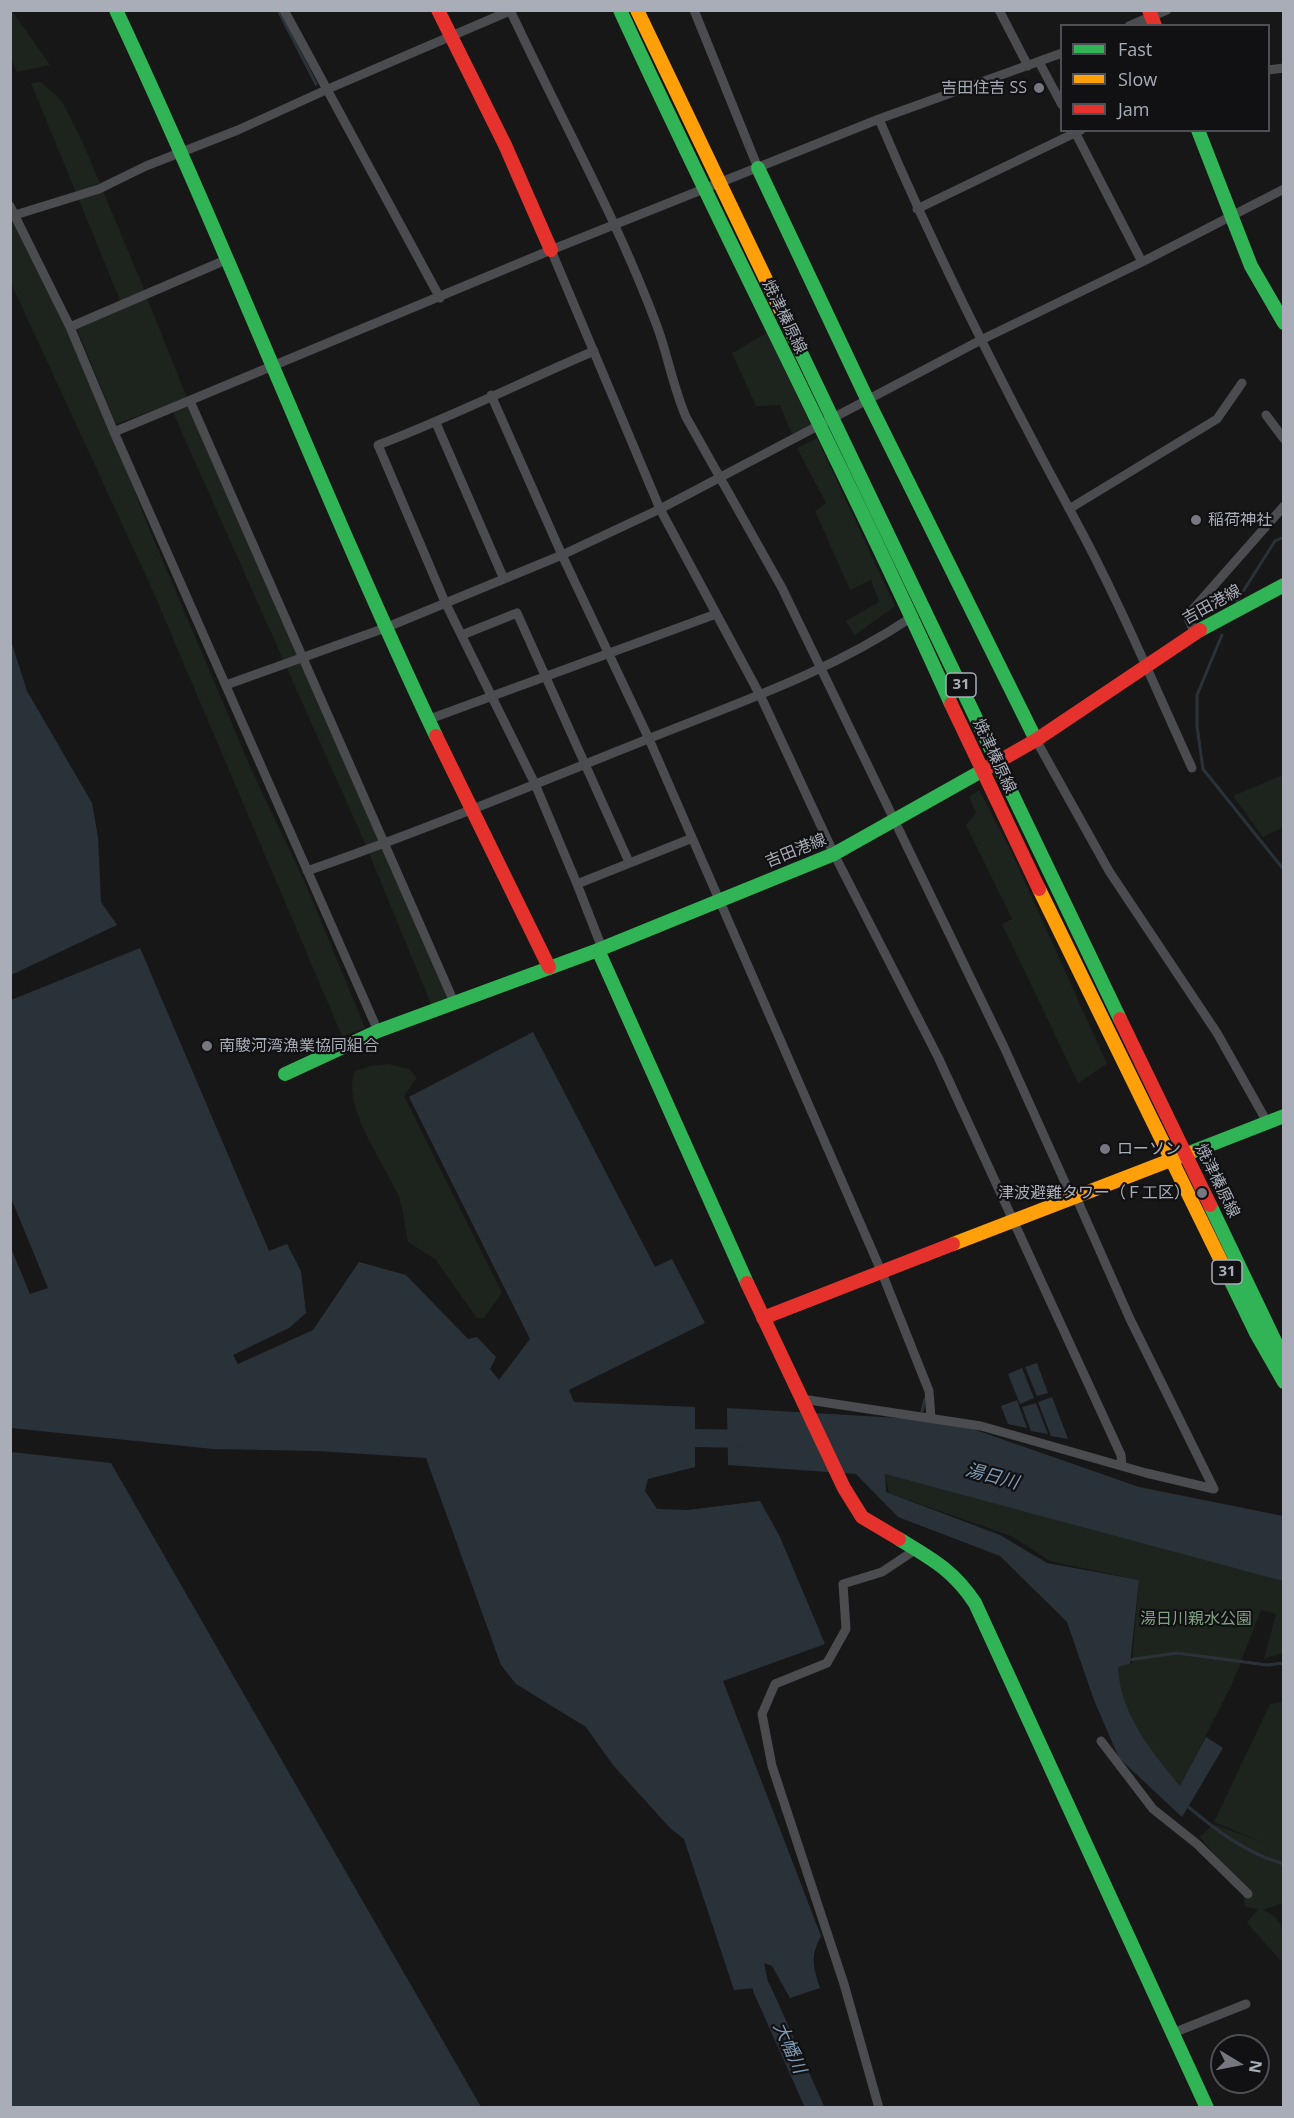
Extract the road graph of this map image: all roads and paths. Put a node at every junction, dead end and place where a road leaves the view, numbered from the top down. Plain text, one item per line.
1 (116, 10) edge
2 (284, 10) edge
3 (438, 10) edge
4 (620, 10) edge
5 (637, 10) edge
6 (694, 10) edge
7 (999, 10) edge
8 (1167, 10) edge
9 (511, 11) edge
10 (1152, 18) edge
11 (1136, 24) edge
12 (450, 36) junction
13 (1060, 54) edge
14 (1039, 62) junction
15 (1028, 66) junction
16 (328, 88) junction
17 (1060, 101) edge
18 (879, 119) junction
19 (1075, 132) edge
20 (1077, 132) edge
21 (1199, 132) edge
22 (183, 153) junction
23 (758, 168) junction
24 (719, 184) junction
25 (1284, 189) edge
26 (703, 190) junction
27 (10, 206) edge
28 (917, 209) junction
29 (15, 215) junction
30 (1231, 215) junction
31 (615, 227) junction
32 (551, 250) junction
33 (228, 259) junction
34 (1142, 262) junction
35 (440, 298) junction
36 (1284, 323) edge
37 (70, 327) junction
38 (981, 340) junction
39 (594, 351) junction
40 (273, 367) junction
41 (1242, 383) dead end
42 (492, 395) junction
43 (190, 401) junction
44 (868, 401) junction
45 (1266, 415) dead end
46 (834, 420) junction
47 (436, 423) junction
48 (820, 427) junction
49 (114, 432) junction
50 (1284, 439) edge
51 (720, 480) junction
52 (1284, 506) edge
53 (660, 509) junction
54 (1069, 509) junction
55 (562, 555) junction
56 (503, 577) junction
57 (1284, 585) edge
58 (445, 602) junction
59 (716, 614) junction
60 (912, 617) junction
61 (385, 628) junction
62 (1195, 633) junction
63 (462, 634) junction
64 (610, 655) junction
65 (303, 657) junction
66 (1145, 664) junction
67 (821, 670) junction
68 (546, 676) junction
69 (226, 685) junction
70 (493, 696) junction
71 (761, 697) junction
72 (428, 720) junction
73 (649, 739) junction
74 (1036, 740) junction
75 (997, 761) junction
76 (585, 766) junction
77 (1192, 768) dead end
78 (981, 770) junction
79 (535, 784) junction
80 (470, 808) junction
81 (894, 821) junction
82 (690, 838) junction
83 (384, 844) junction
84 (834, 854) junction
85 (629, 862) junction
86 (307, 871) junction
87 (577, 884) junction
88 (719, 900) junction
89 (600, 949) junction
90 (549, 967) junction
91 (454, 1002) junction
92 (378, 1030) junction
93 (285, 1074) dead end
94 (1284, 1116) edge
95 (1267, 1122) junction
96 (1180, 1158) junction
97 (1074, 1197) junction
98 (1014, 1222) junction
99 (882, 1273) junction
100 (763, 1318) junction
101 (1284, 1360) edge
102 (1284, 1382) edge
103 (803, 1401) junction
104 (931, 1418) junction
105 (1122, 1466) junction
106 (915, 1550) junction
107 (1101, 1741) dead end
108 (1248, 1894) dead end
109 (1246, 2004) dead end
110 (1173, 2033) junction
111 (879, 2108) edge
112 (1207, 2108) edge

1 - 22 main road
2 - 16 street
3 - 12 main road
4 - 26 main road, 焼津榛原線 / 31
5 - 24 main road, 焼津榛原線 / 31
6 - 23 street
7 - 15 street
8 - 10 street
9 - 12 street
9 - 31 street
10 - 11 street
12 - 16 street
12 - 32 main road
13 - 14 street
14 - 15 street
14 - 17 street
15 - 18 street
16 - 22 street
16 - 35 street
18 - 23 street
18 - 28 street
19 - 28 street
20 - 34 street
21 - 30 main road
22 - 29 street
22 - 33 main road
23 - 24 street
23 - 44 main road
24 - 26 street
24 - 46 main road, 焼津榛原線 / 31
25 - 30 street
26 - 31 street
26 - 48 main road, 焼津榛原線 / 31
27 - 29 street
28 - 38 street
29 - 37 street
30 - 34 street
30 - 36 main road
31 - 32 street
31 - 51 street
32 - 35 street
32 - 39 street
33 - 37 street
33 - 40 main road
34 - 38 street
35 - 40 street
37 - 49 street
38 - 44 street
38 - 54 street
39 - 42 street
39 - 53 street
40 - 43 street
40 - 61 main road
41 - 54 street
42 - 47 street
42 - 55 street
43 - 49 street
43 - 65 street
44 - 46 street
44 - 74 main road
45 - 50 street
46 - 48 street
46 - 75 main road, 焼津榛原線 / 31
47 - 56 street
47 - 58 street
48 - 51 street
48 - 60 main road, 焼津榛原線 / 31
49 - 69 street
51 - 53 street
51 - 67 street
52 - 62 street
53 - 55 street
53 - 59 street
54 - 66 street
55 - 56 street
55 - 64 street
56 - 58 street
57 - 62 main road, 吉田港線
58 - 61 street
58 - 63 street
59 - 64 street
59 - 71 street
60 - 67 street
60 - 78 main road, 焼津榛原線 / 31
61 - 65 street
61 - 72 main road
62 - 66 main road, 吉田港線
63 - 68 street
63 - 70 street
64 - 68 street
64 - 73 street
65 - 69 street
65 - 83 street
66 - 74 main road, 吉田港線
66 - 77 street
67 - 71 street
67 - 81 street
68 - 70 street
68 - 76 street
69 - 86 street
70 - 72 street
70 - 79 street
71 - 73 street
71 - 84 street
72 - 80 main road
73 - 76 street
73 - 82 street
74 - 75 main road, 吉田港線
74 - 95 street
75 - 78 main road, 吉田港線
75 - 96 main road, 焼津榛原線 / 31
76 - 79 street
76 - 85 street
78 - 81 main road, 吉田港線
78 - 96 main road, 焼津榛原線 / 31
79 - 80 street
79 - 87 street
80 - 83 street
80 - 90 main road
81 - 84 main road, 吉田港線
81 - 97 street
82 - 85 street
82 - 88 street
83 - 86 street
83 - 91 street
84 - 88 main road, 吉田港線
84 - 98 street
85 - 87 street
86 - 92 street
87 - 89 street
88 - 89 main road, 吉田港線
88 - 99 street
89 - 90 main road, 吉田港線
89 - 100 main road
90 - 91 main road, 吉田港線
91 - 92 main road, 吉田港線
92 - 93 main road, 吉田港線
94 - 95 main road
95 - 96 main road
96 - 97 main road
96 - 101 main road, 焼津榛原線 / 31
96 - 102 main road, 焼津榛原線 / 31
97 - 98 main road
97 - 105 street
98 - 99 main road
98 - 105 street
99 - 100 main road
99 - 104 street
100 - 103 main road
103 - 104 street
103 - 106 main road
104 - 105 street
106 - 110 main road
106 - 111 street
107 - 108 street
109 - 110 street
110 - 112 main road

